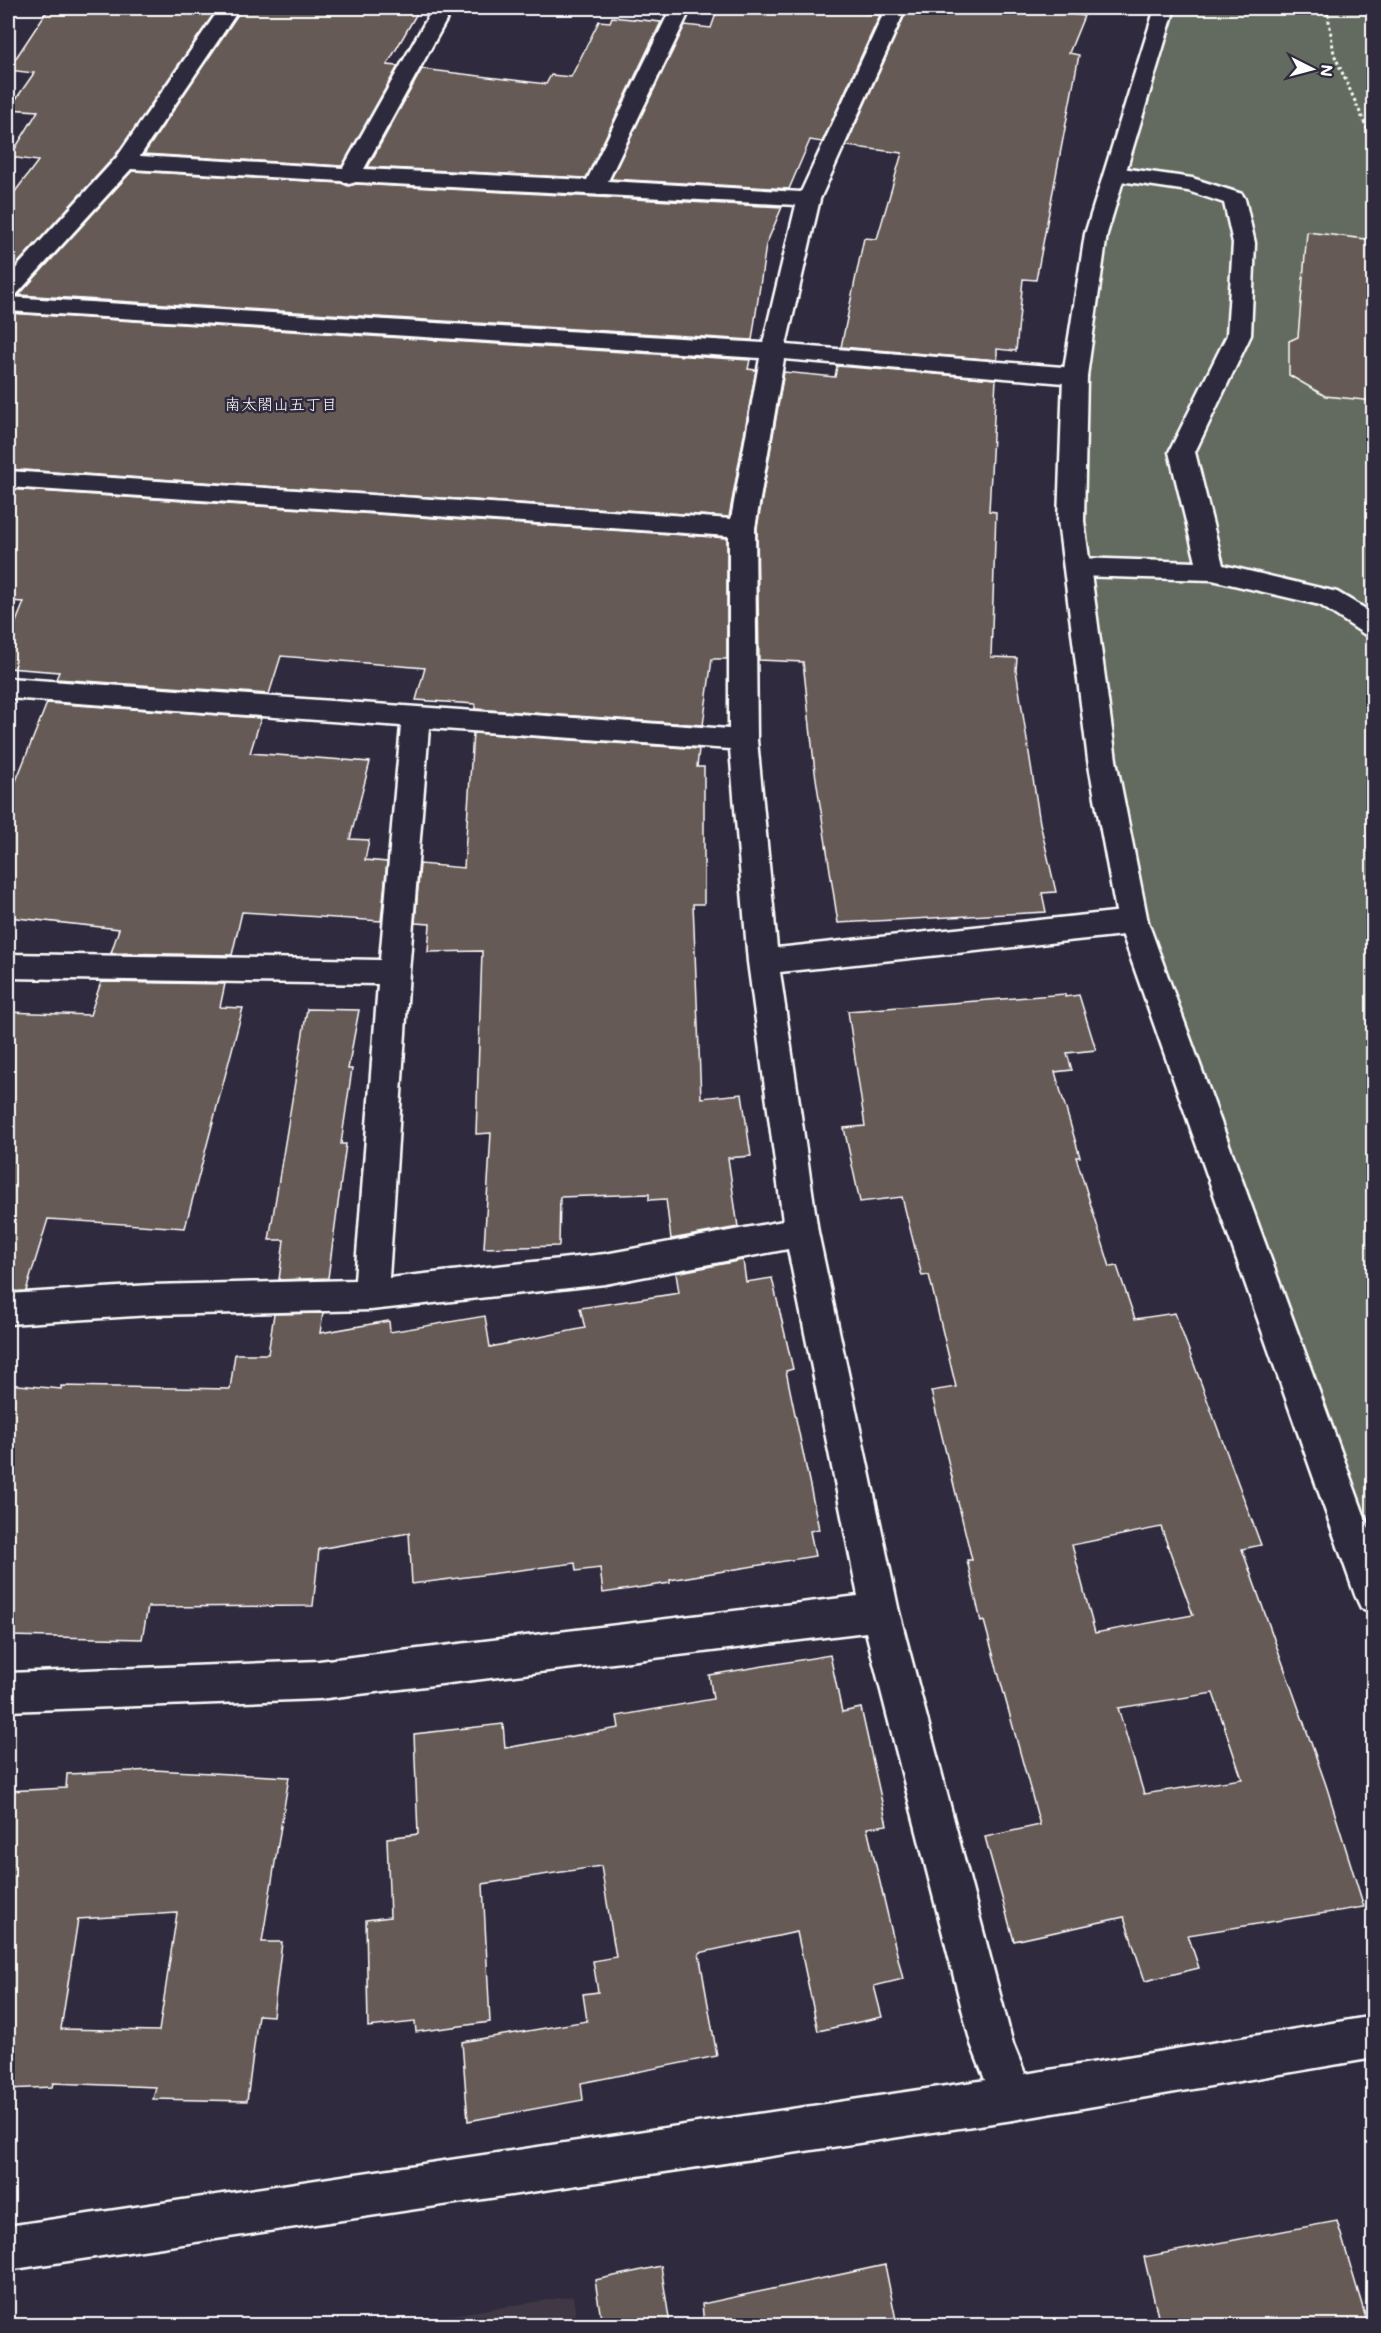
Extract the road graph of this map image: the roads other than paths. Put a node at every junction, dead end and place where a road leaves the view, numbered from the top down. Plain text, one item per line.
1 (230, 8) edge
2 (443, 8) edge
3 (681, 8) edge
4 (896, 8) edge
5 (1165, 8) edge
6 (125, 162) junction
7 (1114, 174) junction
8 (350, 177) junction
9 (595, 186) junction
10 (809, 199) junction
11 (8, 290) edge
12 (8, 304) edge
13 (773, 351) junction
14 (1075, 376) junction
15 (8, 479) edge
16 (742, 528) junction
17 (1077, 567) junction
18 (1212, 571) junction
19 (1374, 627) edge
20 (8, 688) edge
21 (416, 719) junction
22 (742, 740) junction
23 (1133, 922) junction
24 (763, 962) junction
25 (8, 966) edge
26 (394, 972) junction
27 (801, 1232) junction
28 (371, 1295) junction
29 (8, 1308) edge
30 (1374, 1595) edge
31 (880, 1612) junction
32 (8, 1692) edge
33 (1374, 2037) edge
34 (1013, 2098) junction
35 (8, 2248) edge

1 - 6 street
2 - 8 street
3 - 9 street
4 - 10 street
5 - 7 street
6 - 8 street
6 - 11 street
7 - 14 street
7 - 18 street
8 - 9 street
9 - 10 street
10 - 13 street
12 - 13 street
13 - 14 street
13 - 16 street
14 - 17 street
15 - 16 street
16 - 22 street
17 - 18 street
17 - 23 street
18 - 19 street
20 - 21 street
21 - 22 street
21 - 26 street
22 - 24 street
23 - 24 street
23 - 30 street
24 - 27 street
25 - 26 street
26 - 28 street
27 - 28 street
27 - 31 street
28 - 29 street
31 - 32 street
31 - 34 street
33 - 34 street
34 - 35 street

